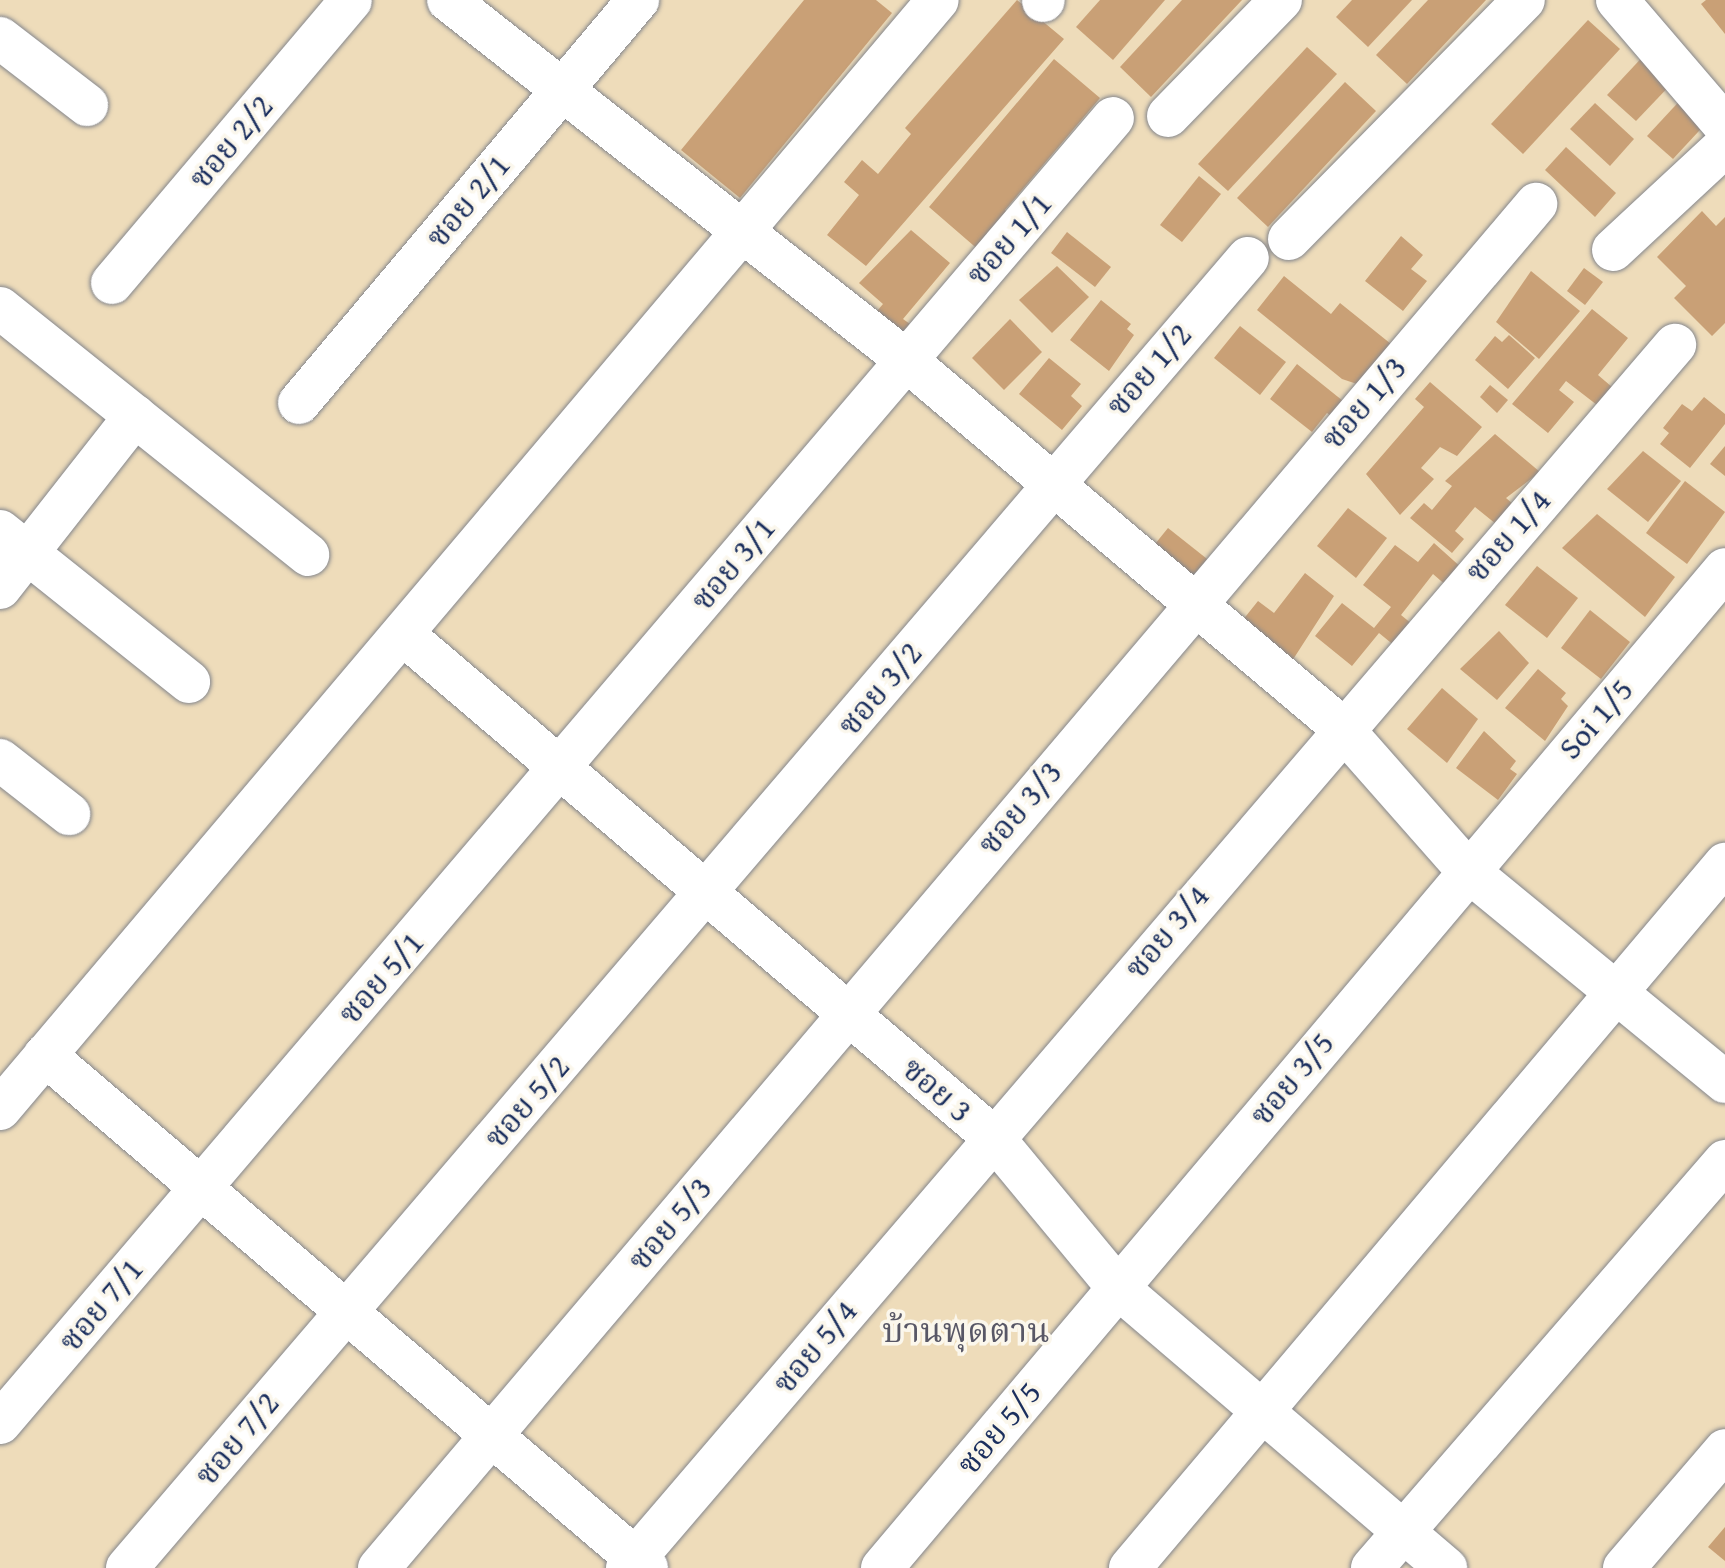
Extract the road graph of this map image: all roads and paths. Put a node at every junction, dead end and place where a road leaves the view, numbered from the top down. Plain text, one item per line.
1 (351, 0) edge
2 (448, 0) edge
3 (638, 0) edge
4 (938, 0) edge
5 (1281, 0) edge
6 (1524, 0) edge
7 (1617, 0) edge
8 (0, 38) edge
9 (559, 92) junction
10 (87, 105) dead end
11 (1168, 116) dead end
12 (1113, 118) dead end
13 (1725, 126) edge
14 (1725, 146) edge
15 (1536, 204) dead end
16 (736, 233) junction
17 (1289, 239) dead end
18 (1613, 250) dead end
19 (1248, 258) dead end
20 (112, 283) dead end
21 (0, 308) edge
22 (1675, 345) dead end
23 (906, 360) junction
24 (299, 403) dead end
25 (135, 416) junction
26 (1051, 482) junction
27 (14, 542) edge
28 (308, 555) dead end
29 (1725, 569) edge
30 (0, 588) edge
31 (1193, 602) junction
32 (404, 635) junction
33 (189, 682) dead end
34 (1341, 727) junction
35 (0, 760) edge
36 (560, 768) junction
37 (69, 814) dead end
38 (1725, 864) edge
39 (1467, 870) junction
40 (708, 895) junction
41 (1618, 989) junction
42 (848, 1014) junction
43 (45, 1055) junction
44 (1725, 1082) edge
45 (0, 1109) edge
46 (993, 1137) junction
47 (1725, 1161) edge
48 (201, 1187) junction
49 (1117, 1287) junction
50 (347, 1310) junction
51 (1264, 1413) junction
52 (0, 1423) edge
53 (493, 1434) junction
54 (1725, 1450) edge
55 (1402, 1532) junction
56 (637, 1564) edge
57 (127, 1568) edge
58 (379, 1568) edge
59 (882, 1568) edge
60 (1130, 1568) edge
61 (1372, 1568) edge
62 (1446, 1568) edge
63 (1624, 1568) edge

1 - 20 street, ซอย 2/2
2 - 9 street
3 - 9 street, ซอย 2/1
4 - 16 street
5 - 11 street
6 - 17 street
7 - 13 street
8 - 10 street
9 - 16 street
9 - 24 street, ซอย 2/1
12 - 23 street, ซอย 1/1
14 - 18 street
15 - 31 street, ซอย 1/3
16 - 23 street
16 - 32 street
19 - 26 street, ซอย 1/2
21 - 25 street
22 - 34 street, ซอย 1/4
23 - 26 street
23 - 36 street, ซอย 3/1
25 - 27 street
25 - 28 street
26 - 31 street
26 - 40 street, ซอย 3/2
27 - 30 street
27 - 33 street
29 - 39 street, Soi 1/5
31 - 34 street
31 - 42 street, ซอย 3/3
32 - 36 street, ซอย 3
32 - 43 street
34 - 39 street
34 - 46 street, ซอย 3/4
35 - 37 street
36 - 40 street, ซอย 3
36 - 48 street, ซอย 5/1
38 - 41 street
39 - 41 street
39 - 49 street, ซอย 3/5
40 - 42 street, ซอย 3
40 - 50 street, ซอย 5/2
41 - 44 street
41 - 51 street
42 - 46 street, ซอย 3
42 - 53 street, ซอย 5/3
43 - 45 street
43 - 48 street
46 - 49 street, ซอย 3
46 - 56 street, ซอย 5/4
47 - 55 street
48 - 50 street
48 - 52 street, ซอย 7/1
49 - 51 street, ซอย 3
49 - 59 street, ซอย 5/5
50 - 53 street
50 - 57 street, ซอย 7/2
51 - 55 street, ซอย 3
51 - 60 street
53 - 56 street
53 - 58 street, ซอย 5/3
54 - 63 street
55 - 61 street
55 - 62 street, ซอย 3

